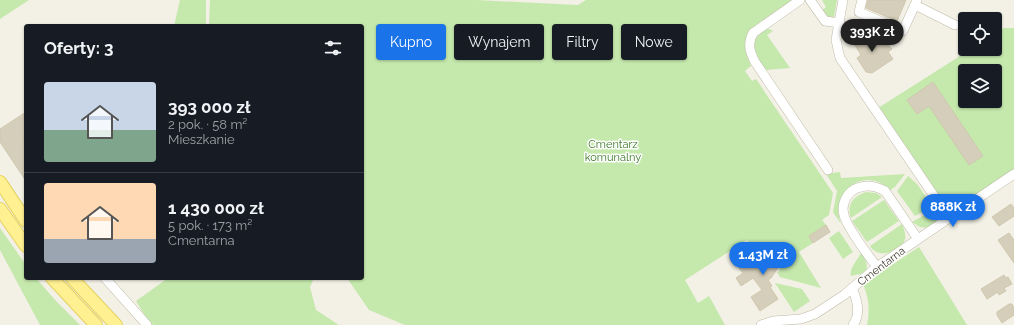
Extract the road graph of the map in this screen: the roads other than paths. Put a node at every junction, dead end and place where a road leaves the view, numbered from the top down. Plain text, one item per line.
1 (800, 0) edge
2 (810, 0) edge
3 (844, 0) edge
4 (862, 0) edge
5 (916, 3) edge
6 (840, 23) junction
7 (955, 25) dead end
8 (828, 170) dead end
9 (1014, 174) edge
10 (0, 182) edge
11 (0, 209) edge
12 (24, 218) edge
13 (949, 218) junction
14 (918, 239) junction
15 (24, 243) edge
16 (877, 267) junction
17 (54, 280) edge
18 (74, 280) edge
19 (107, 280) edge
20 (852, 288) junction
21 (775, 323) edge
22 (96, 325) edge
23 (116, 325) edge
24 (147, 325) edge
25 (761, 325) edge
26 (853, 325) edge

1 - 8 street
2 - 6 street
3 - 6 street
4 - 5 street
5 - 7 street
6 - 13 street
9 - 13 street, Cmentarna
10 - 12 main road
11 - 15 main road
13 - 14 street, Cmentarna
14 - 16 street, Cmentarna
14 - 16 street
16 - 20 street, Cmentarna
17 - 22 main road
18 - 23 main road
19 - 24 street
20 - 21 street, Cmentarna
20 - 26 street
21 - 25 street, Cmentarna

